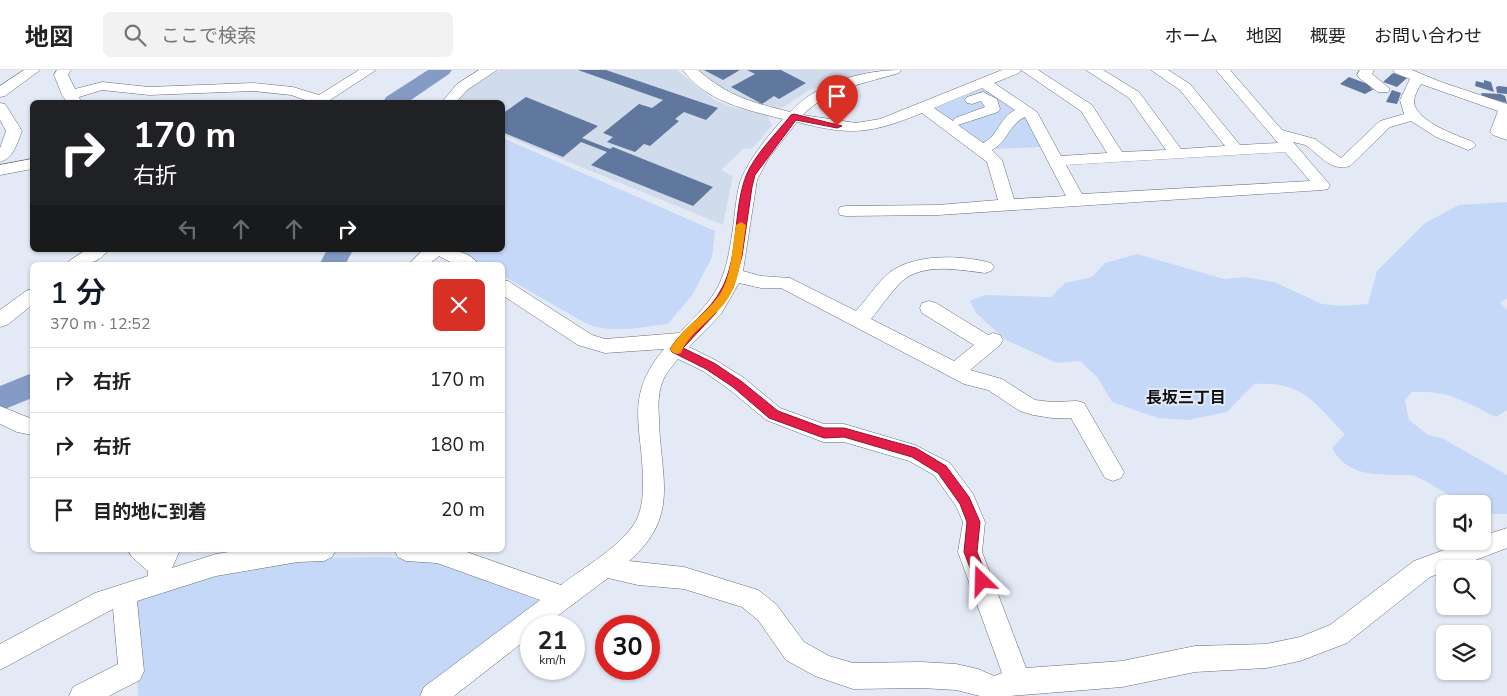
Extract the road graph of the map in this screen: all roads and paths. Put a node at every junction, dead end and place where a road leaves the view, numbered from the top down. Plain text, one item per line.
1 (33, 70) edge
2 (64, 70) edge
3 (369, 70) edge
4 (490, 70) edge
5 (690, 70) edge
6 (894, 70) edge
7 (1014, 70) edge
8 (1028, 70) edge
9 (1093, 70) edge
10 (1158, 70) edge
11 (1223, 70) edge
12 (1367, 70) edge
13 (1400, 70) edge
14 (1418, 78) junction
15 (983, 82) junction
16 (1383, 89) dead end
17 (0, 93) edge
18 (71, 98) edge
19 (314, 100) edge
20 (322, 100) edge
21 (450, 100) edge
22 (0, 108) edge
23 (1507, 108) edge
24 (933, 109) junction
25 (993, 109) junction
26 (1019, 114) junction
27 (1413, 116) junction
28 (794, 117) junction
29 (960, 121) junction
30 (14, 130) junction
31 (30, 130) edge
32 (1278, 133) junction
33 (1507, 135) edge
34 (1468, 145) dead end
35 (987, 147) junction
36 (1290, 147) junction
37 (1236, 150) junction
38 (1177, 154) junction
39 (0, 156) edge
40 (1118, 158) junction
41 (1055, 162) junction
42 (30, 164) edge
43 (0, 170) edge
44 (1077, 200) junction
45 (1008, 206) junction
46 (846, 212) dead end
47 (96, 252) edge
48 (432, 252) edge
49 (446, 252) edge
50 (80, 262) edge
51 (420, 262) edge
52 (464, 262) edge
53 (985, 267) dead end
54 (733, 275) junction
55 (505, 288) edge
56 (30, 298) edge
57 (929, 308) dead end
58 (0, 320) edge
59 (859, 321) junction
60 (679, 345) junction
61 (954, 371) junction
62 (0, 414) edge
63 (30, 427) edge
64 (1113, 472) dead end
65 (1507, 538) edge
66 (143, 552) edge
67 (292, 552) edge
68 (437, 552) edge
69 (162, 566) edge
70 (604, 566) junction
71 (124, 594) junction
72 (563, 598) junction
73 (0, 658) edge
74 (1004, 689) edge
75 (82, 696) edge
76 (433, 696) edge

1 - 17 street
2 - 18 street
3 - 20 street
4 - 21 street
5 - 28 street
6 - 28 street
7 - 15 street
8 - 40 street
9 - 38 street
10 - 37 street
11 - 32 street
12 - 16 street
13 - 14 street
14 - 23 street
14 - 27 street
15 - 24 street
15 - 26 street
18 - 19 street
22 - 30 street
23 - 33 street
24 - 25 street
24 - 28 street
24 - 29 street
24 - 35 street
25 - 26 street
25 - 29 street
26 - 35 street
26 - 41 street
27 - 32 street
27 - 34 street
28 - 54 street
29 - 35 street
30 - 31 street
30 - 39 street
32 - 36 street
35 - 45 street
36 - 37 street
36 - 44 street
37 - 38 street
38 - 40 street
40 - 41 street
41 - 44 street
42 - 43 street
44 - 45 street
45 - 46 street
47 - 50 street
48 - 51 street
49 - 52 street
53 - 59 street
54 - 59 street
54 - 60 street
55 - 60 street
56 - 58 street
57 - 61 street
59 - 61 street
60 - 70 street
60 - 74 street
61 - 64 street
62 - 63 street
65 - 74 street
66 - 69 street
67 - 69 street
68 - 72 street
69 - 71 street
70 - 72 street
70 - 74 street
71 - 73 street
71 - 75 street
72 - 76 street

